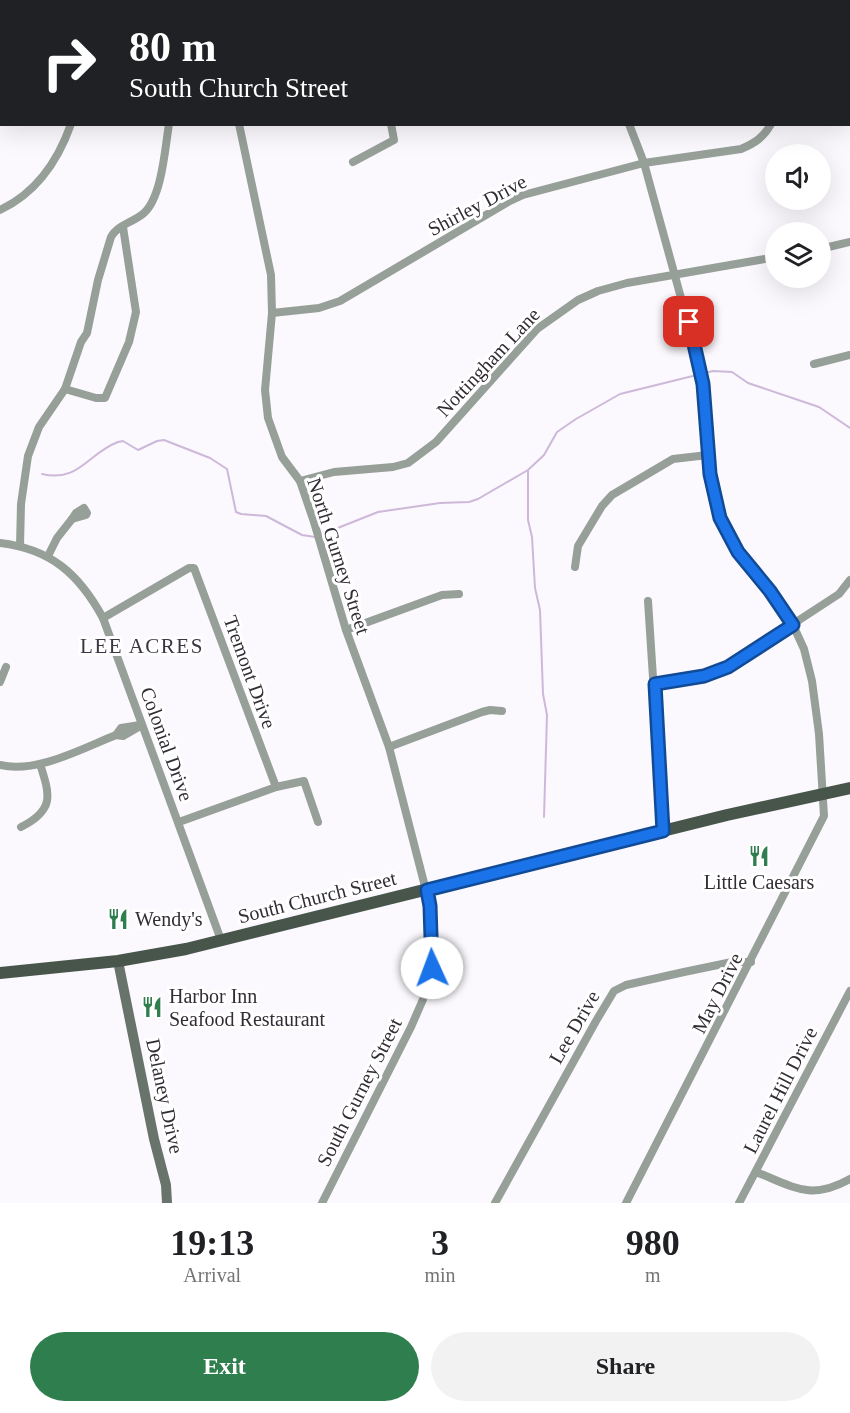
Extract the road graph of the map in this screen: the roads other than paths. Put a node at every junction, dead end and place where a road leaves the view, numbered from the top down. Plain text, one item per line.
1 (70, 126) edge
2 (169, 126) edge
3 (239, 126) edge
4 (391, 126) edge
5 (630, 126) edge
6 (770, 126) edge
7 (353, 162) dead end
8 (644, 163) junction
9 (0, 210) edge
10 (123, 227) junction
11 (850, 242) edge
12 (831, 246) edge
13 (765, 259) edge
14 (675, 274) junction
15 (272, 313) junction
16 (850, 355) edge
17 (814, 364) dead end
18 (64, 389) junction
19 (708, 455) junction
20 (300, 481) junction
21 (72, 519) dead end
22 (0, 543) edge
23 (20, 546) junction
24 (48, 556) junction
25 (575, 567) dead end
26 (850, 580) edge
27 (459, 594) dead end
28 (648, 601) dead end
29 (103, 618) junction
30 (793, 625) junction
31 (346, 630) junction
32 (6, 667) dead end
33 (0, 682) edge
34 (655, 684) junction
35 (502, 711) dead end
36 (142, 725) junction
37 (388, 747) junction
38 (40, 764) junction
39 (0, 765) edge
40 (276, 787) junction
41 (850, 788) edge
42 (823, 794) junction
43 (179, 822) junction
44 (318, 822) dead end
45 (21, 826) dead end
46 (663, 831) junction
47 (427, 890) junction
48 (221, 940) junction
49 (118, 961) junction
50 (751, 962) junction
51 (0, 973) edge
52 (850, 991) edge
53 (847, 1007) edge
54 (756, 1172) junction
55 (850, 1179) edge
56 (166, 1203) edge
57 (322, 1203) edge
58 (495, 1203) edge
59 (627, 1203) edge
60 (739, 1203) edge

1 - 9 street
2 - 10 street
3 - 15 street, North Gurney Street
4 - 7 street
5 - 8 street, May Drive
6 - 8 street, Shirley Drive
8 - 14 street, May Drive
8 - 15 street, Shirley Drive
10 - 18 street
10 - 18 street
11 - 12 street
13 - 14 street, Nottingham Lane
14 - 19 street, May Drive
14 - 20 street, Nottingham Lane
15 - 20 street, North Gurney Street
16 - 17 street
18 - 23 street
19 - 25 street
19 - 30 street, May Drive
20 - 31 street, North Gurney Street
21 - 24 street
22 - 23 street, Colonial Drive
23 - 24 street, Colonial Drive
24 - 29 street, Colonial Drive
26 - 30 street
27 - 31 street
28 - 34 street
29 - 36 street, Colonial Drive
29 - 40 street, Tremont Drive
30 - 34 street
30 - 42 street, May Drive
31 - 37 street, North Gurney Street
32 - 33 street
34 - 46 street
35 - 37 street
36 - 38 street
36 - 43 street, Colonial Drive
37 - 47 street, North Gurney Street
38 - 39 street
38 - 45 street
40 - 43 street
40 - 44 street
41 - 42 main road, South Church Street
42 - 46 main road, South Church Street
42 - 50 street, May Drive
43 - 48 street, Colonial Drive
46 - 47 main road, South Church Street
47 - 48 main road, South Church Street
47 - 57 street, South Gurney Street
48 - 49 main road, South Church Street
49 - 51 main road, South Church Street
49 - 56 street, Delaney Drive
50 - 58 street, Lee Drive
50 - 59 street, May Drive
52 - 53 street, Laurel Hill Drive
53 - 54 street, Laurel Hill Drive
54 - 55 street
54 - 60 street, Laurel Hill Drive

